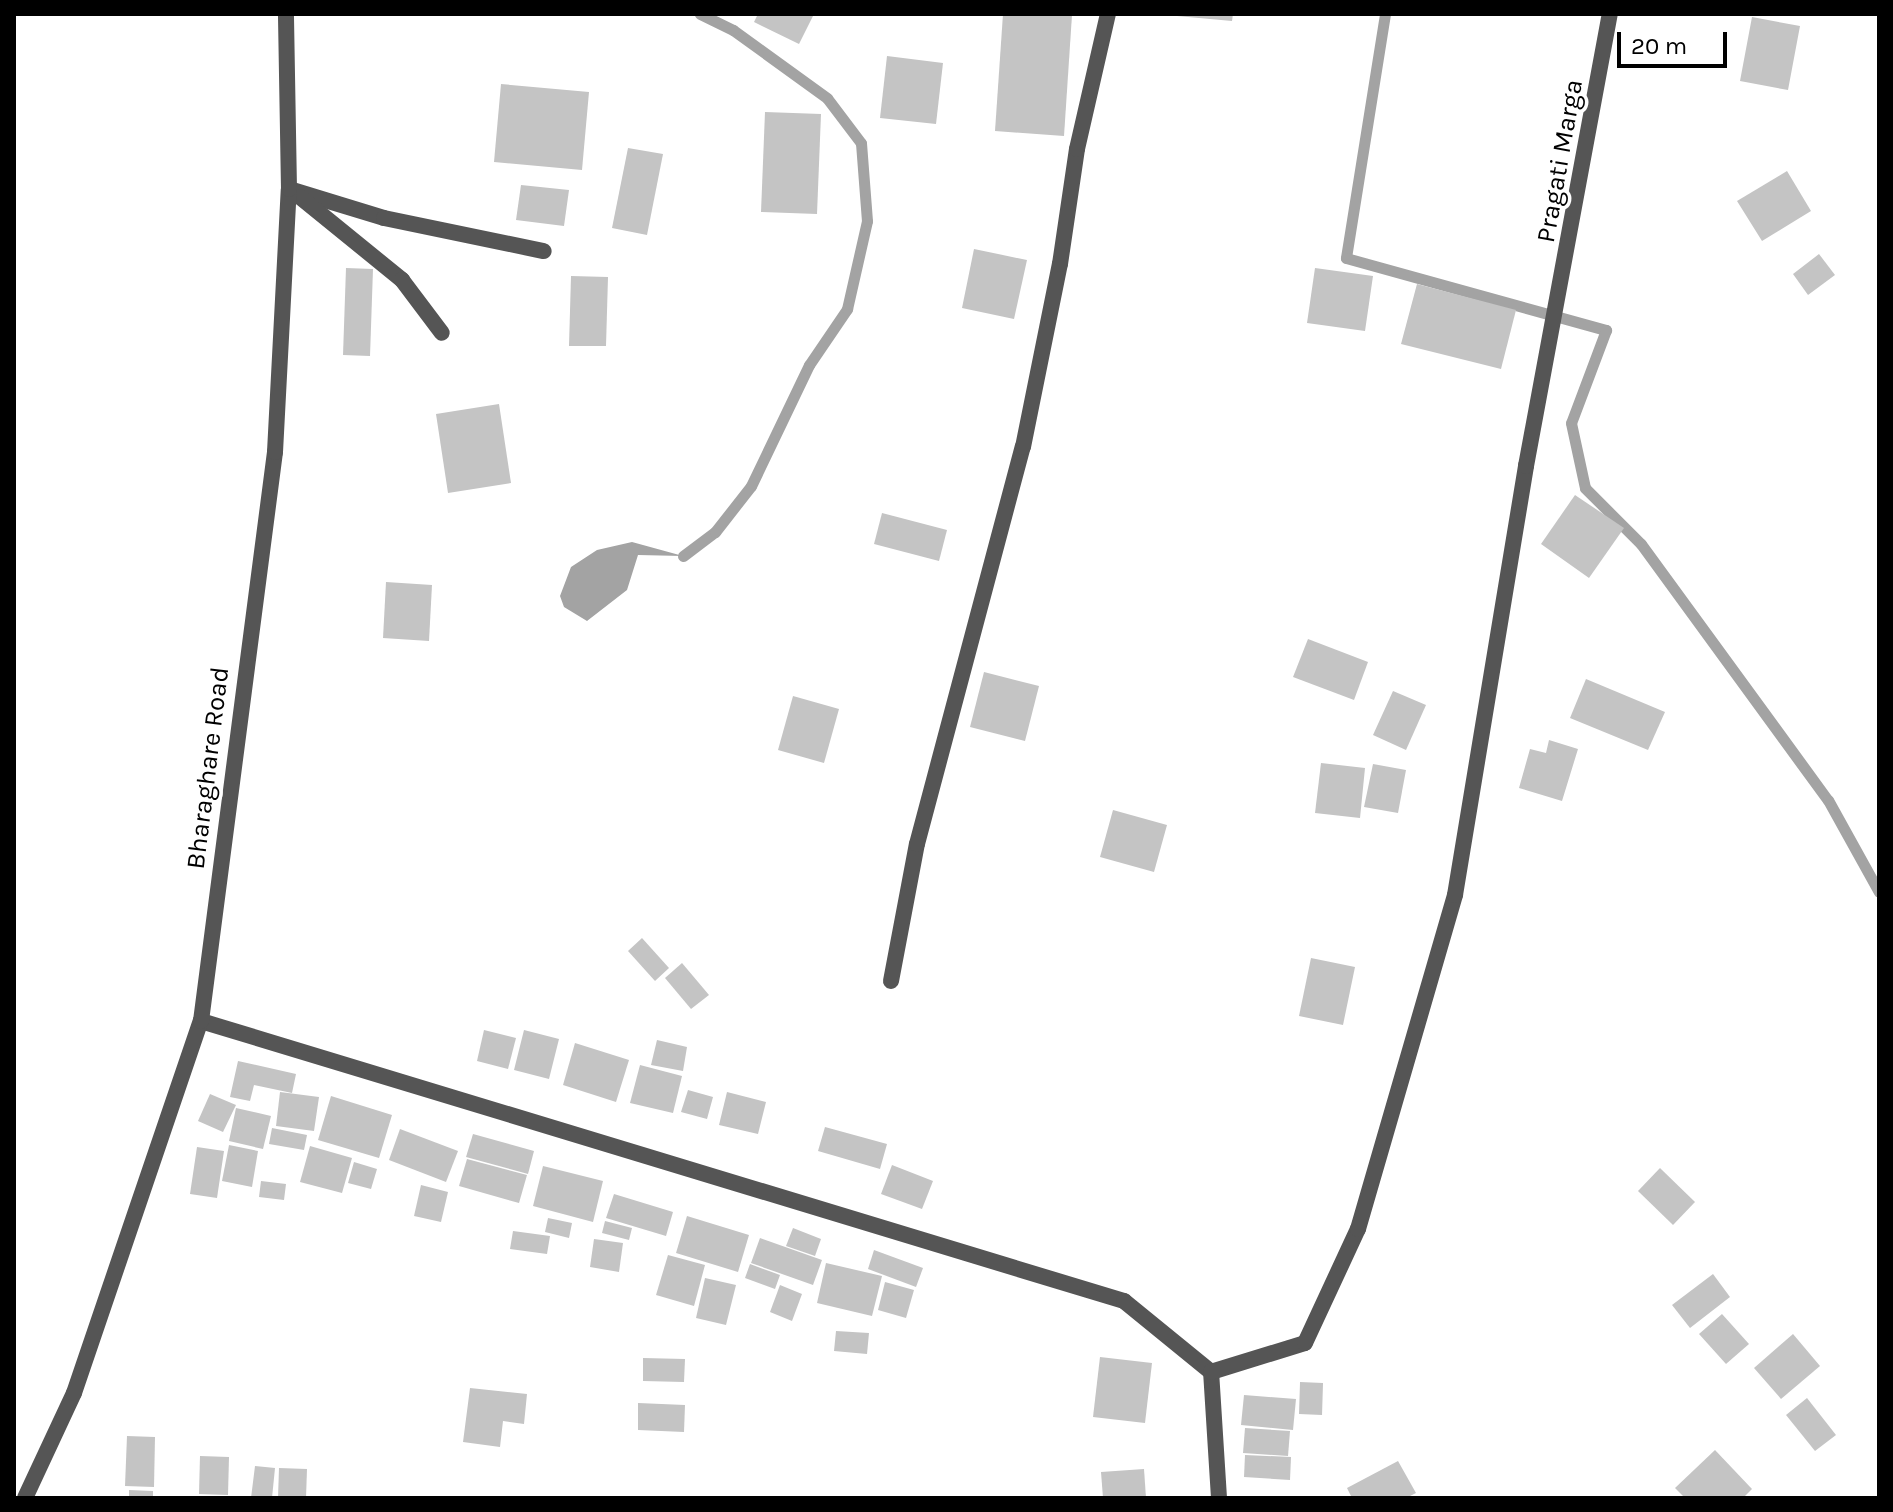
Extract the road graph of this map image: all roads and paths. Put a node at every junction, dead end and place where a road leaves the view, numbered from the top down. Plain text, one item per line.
1 (286, 14) edge
2 (1108, 14) edge
3 (1610, 14) edge
4 (289, 189) junction
5 (544, 251) dead end
6 (442, 333) dead end
7 (891, 981) dead end
8 (201, 1021) junction
9 (1211, 1372) junction
10 (25, 1498) edge
11 (1219, 1498) edge

1 - 4 street, Bharaghare Road
2 - 7 street
3 - 9 street, Pragati Marga
4 - 5 street
4 - 6 street
4 - 8 street, Bharaghare Road
8 - 9 street
8 - 10 street, Bharaghare Road
9 - 11 street

